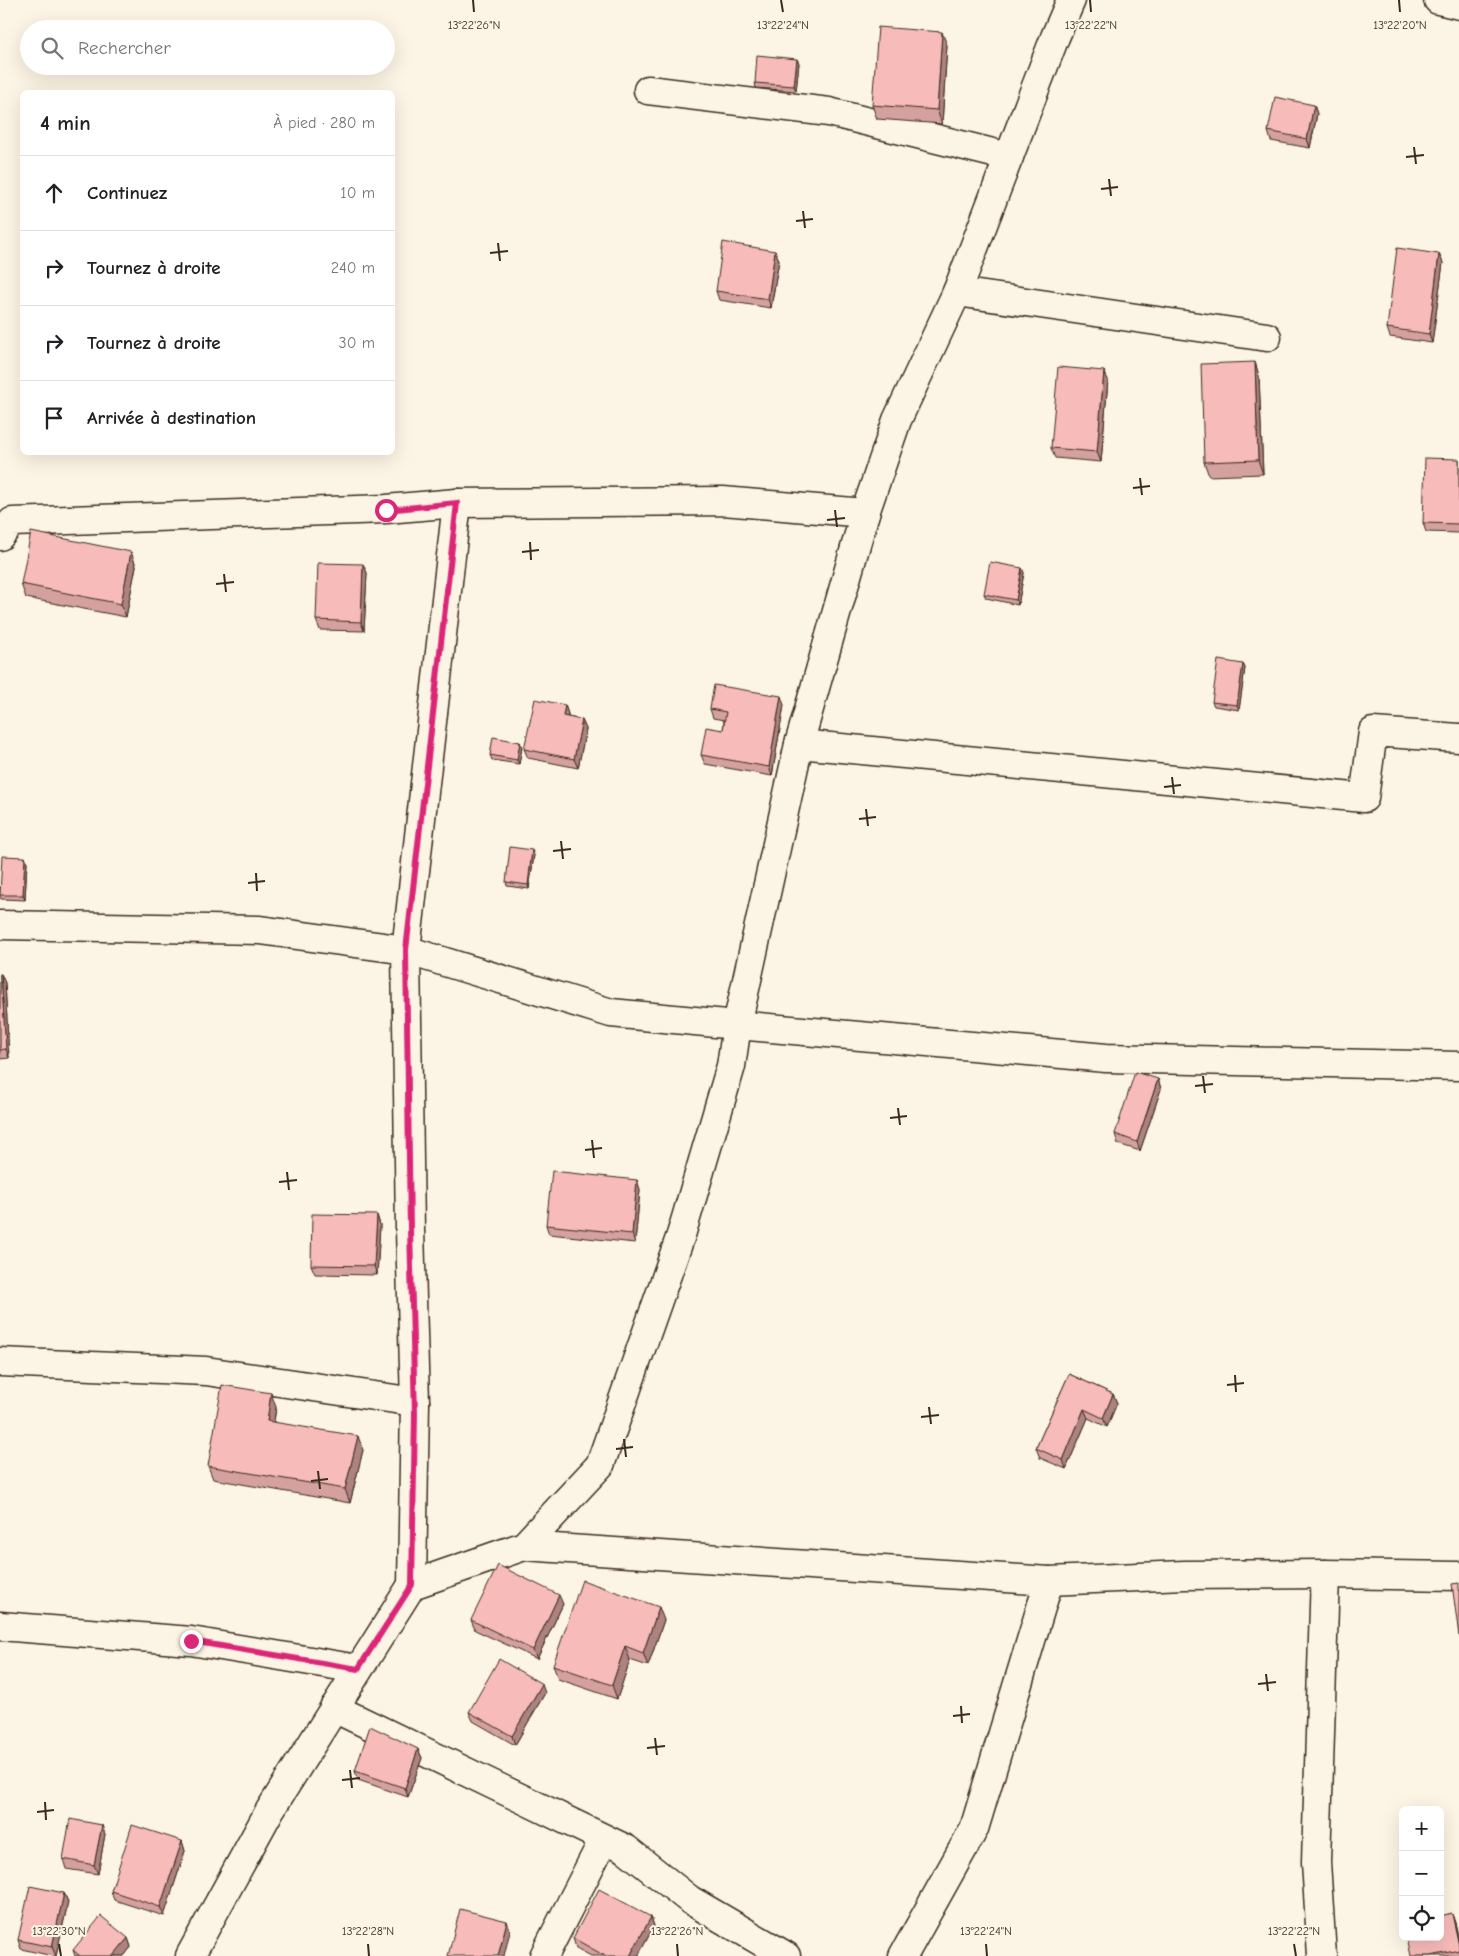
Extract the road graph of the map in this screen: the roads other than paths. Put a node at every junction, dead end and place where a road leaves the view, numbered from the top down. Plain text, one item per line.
1 (1071, 0) edge
2 (1438, 0) edge
3 (1459, 5) edge
4 (648, 90) dead end
5 (1009, 157) junction
6 (957, 292) junction
7 (1267, 337) dead end
8 (457, 503) junction
9 (865, 513) junction
10 (0, 536) edge
11 (1459, 738) edge
12 (799, 744) junction
13 (0, 925) edge
14 (406, 950) junction
15 (738, 1025) junction
16 (1459, 1066) edge
17 (0, 1362) edge
18 (415, 1402) junction
19 (524, 1546) junction
20 (1325, 1574) junction
21 (1459, 1576) edge
22 (1049, 1581) junction
23 (412, 1585) junction
24 (0, 1626) edge
25 (358, 1669) junction
26 (334, 1708) junction
27 (604, 1839) junction
28 (197, 1954) edge
29 (544, 1956) edge
30 (786, 1956) edge
31 (903, 1956) edge
32 (1322, 1956) edge

1 - 5 street
2 - 3 street
4 - 5 street
5 - 6 street
6 - 7 street
6 - 9 street
8 - 9 street
8 - 10 street
8 - 14 street
9 - 12 street
11 - 12 street
12 - 15 street
13 - 14 street
14 - 15 street
14 - 18 street
15 - 16 street
15 - 19 street
17 - 18 street
18 - 23 street
19 - 22 street
19 - 23 street
20 - 21 street
20 - 22 street
20 - 32 street
22 - 31 street
23 - 25 street
24 - 25 street
25 - 26 street
26 - 27 street
26 - 28 street
27 - 29 street
27 - 30 street

